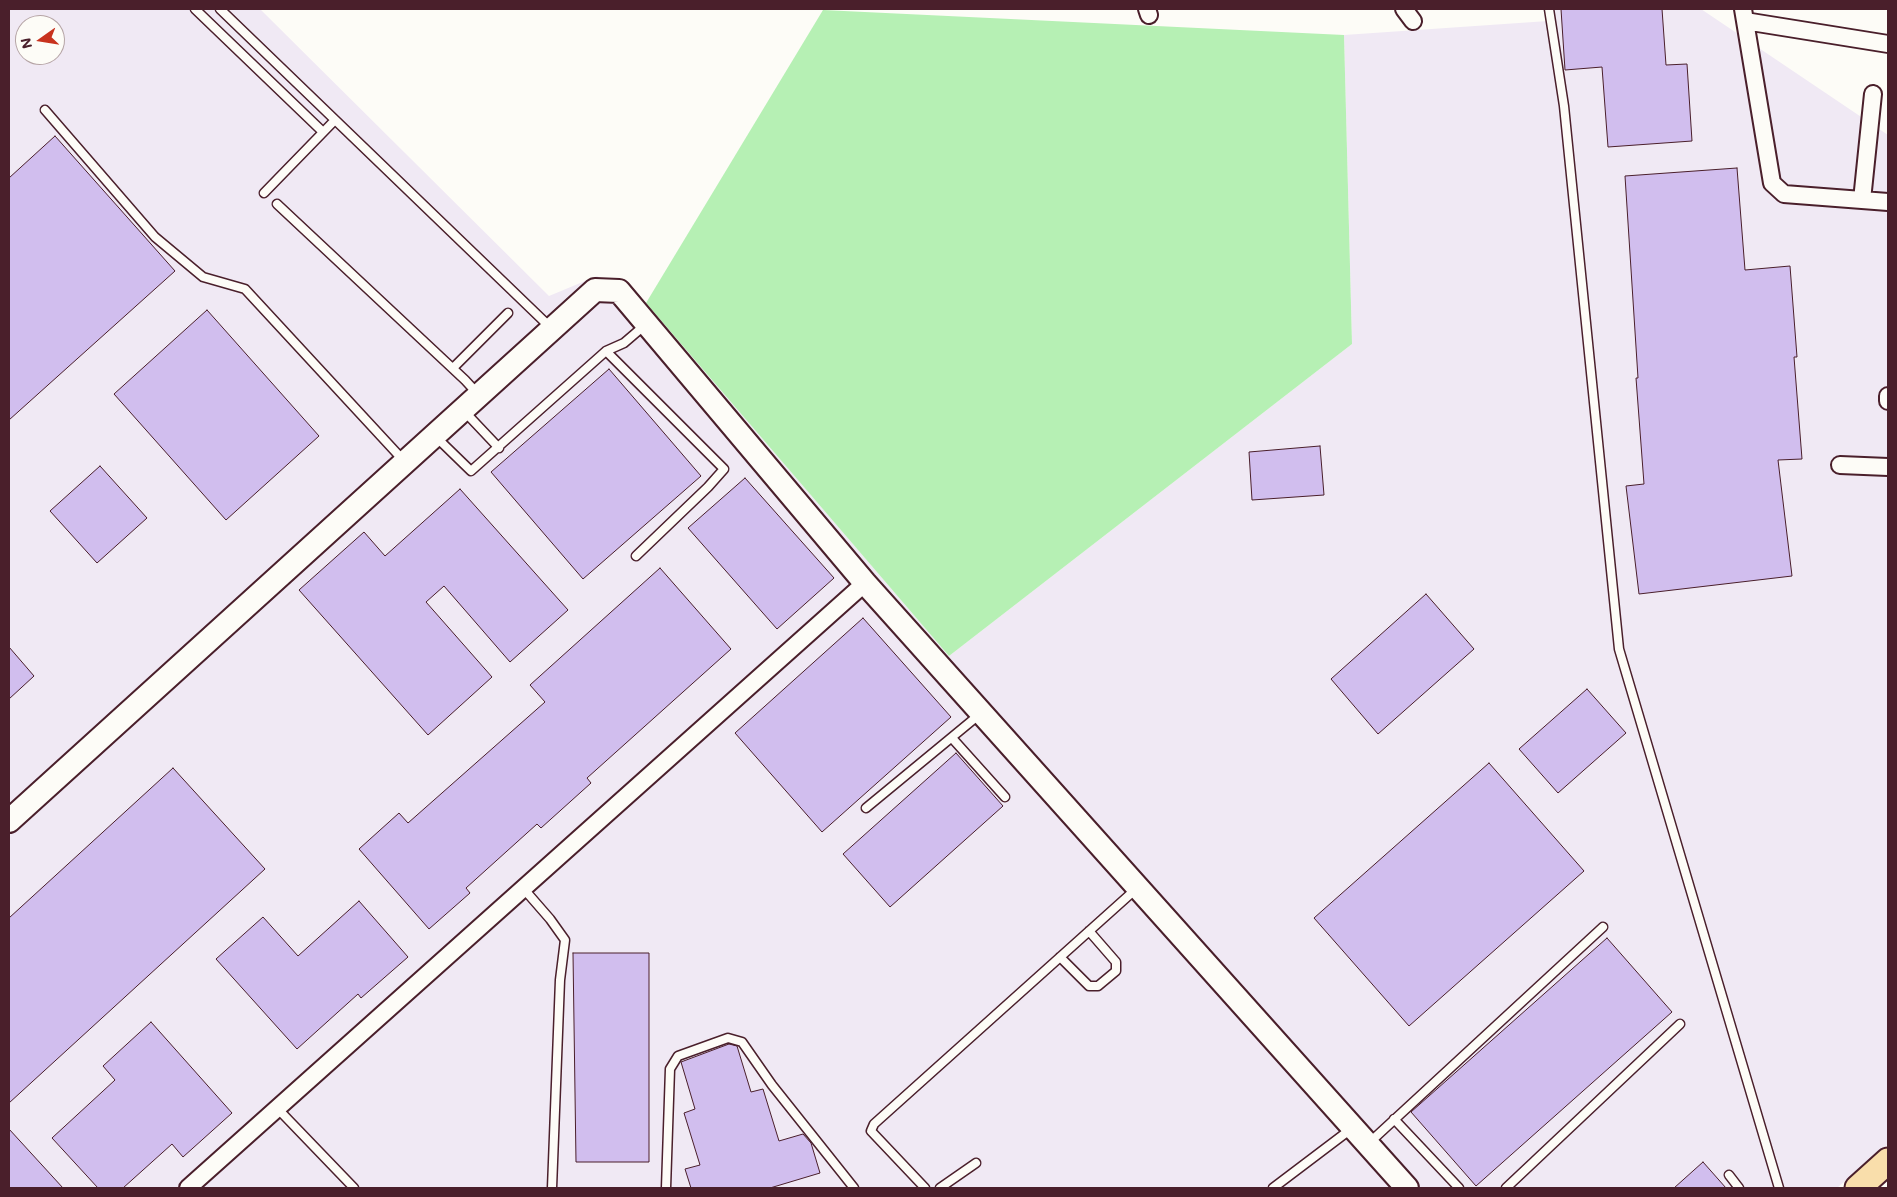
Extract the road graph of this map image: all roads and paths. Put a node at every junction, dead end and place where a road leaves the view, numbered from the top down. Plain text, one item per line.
1 (196, 9) edge
2 (220, 9) edge
3 (1549, 9) edge
4 (1744, 15) edge
5 (250, 38) junction
6 (1888, 44) edge
7 (239, 50) junction
8 (300, 87) junction
9 (1873, 94) dead end
10 (289, 99) junction
11 (44, 110) dead end
12 (335, 120) junction
13 (323, 132) junction
14 (264, 192) dead end
15 (1862, 200) junction
16 (1888, 202) edge
17 (277, 204) dead end
18 (508, 313) dead end
19 (646, 324) junction
20 (552, 328) junction
21 (606, 351) junction
22 (453, 368) junction
23 (1888, 396) edge
24 (1888, 401) edge
25 (471, 402) junction
26 (434, 435) junction
27 (499, 448) junction
28 (405, 462) junction
29 (1840, 465) dead end
30 (1888, 467) edge
31 (636, 556) dead end
32 (865, 583) junction
33 (981, 713) junction
34 (952, 738) junction
35 (1005, 797) dead end
36 (866, 808) dead end
37 (9, 821) edge
38 (523, 888) junction
39 (1138, 888) junction
40 (1602, 927) dead end
41 (1089, 932) junction
42 (1060, 957) junction
43 (1680, 1024) dead end
44 (278, 1108) junction
45 (1394, 1119) junction
46 (1360, 1136) junction
47 (1888, 1161) edge
48 (976, 1163) dead end
49 (1730, 1175) dead end
50 (188, 1188) edge
51 (354, 1188) edge
52 (552, 1188) edge
53 (666, 1188) edge
54 (851, 1188) edge
55 (925, 1188) edge
56 (940, 1188) edge
57 (1273, 1188) edge
58 (1407, 1188) edge
59 (1459, 1188) edge
60 (1506, 1188) edge
61 (1739, 1188) edge
62 (1779, 1188) edge
63 (1858, 1188) edge

1 - 7 lane
2 - 5 lane
3 - 62 lane
4 - 6 street
4 - 15 street
5 - 7 lane
5 - 8 lane
7 - 10 lane
8 - 10 lane
8 - 12 lane
9 - 15 street
10 - 13 lane
11 - 28 lane
12 - 13 lane
12 - 20 lane
13 - 14 lane
15 - 16 street
17 - 22 lane
18 - 22 lane
19 - 20 street
19 - 21 lane
19 - 32 street
20 - 25 street
21 - 27 lane
21 - 31 lane
22 - 25 lane
23 - 24 street
25 - 26 street
25 - 27 lane
26 - 27 lane
26 - 28 street
28 - 37 street
29 - 30 street
32 - 33 street
32 - 38 street
33 - 34 lane
33 - 39 street
34 - 35 lane
34 - 36 lane
38 - 44 street
38 - 52 lane
39 - 41 lane
39 - 46 street
40 - 45 lane
41 - 42 lane
41 - 42 lane
42 - 55 lane
43 - 60 lane
44 - 50 street
44 - 51 lane
45 - 46 lane
45 - 59 lane
46 - 57 lane
46 - 58 street
47 - 63 main road
48 - 56 lane
49 - 61 lane
53 - 54 lane

